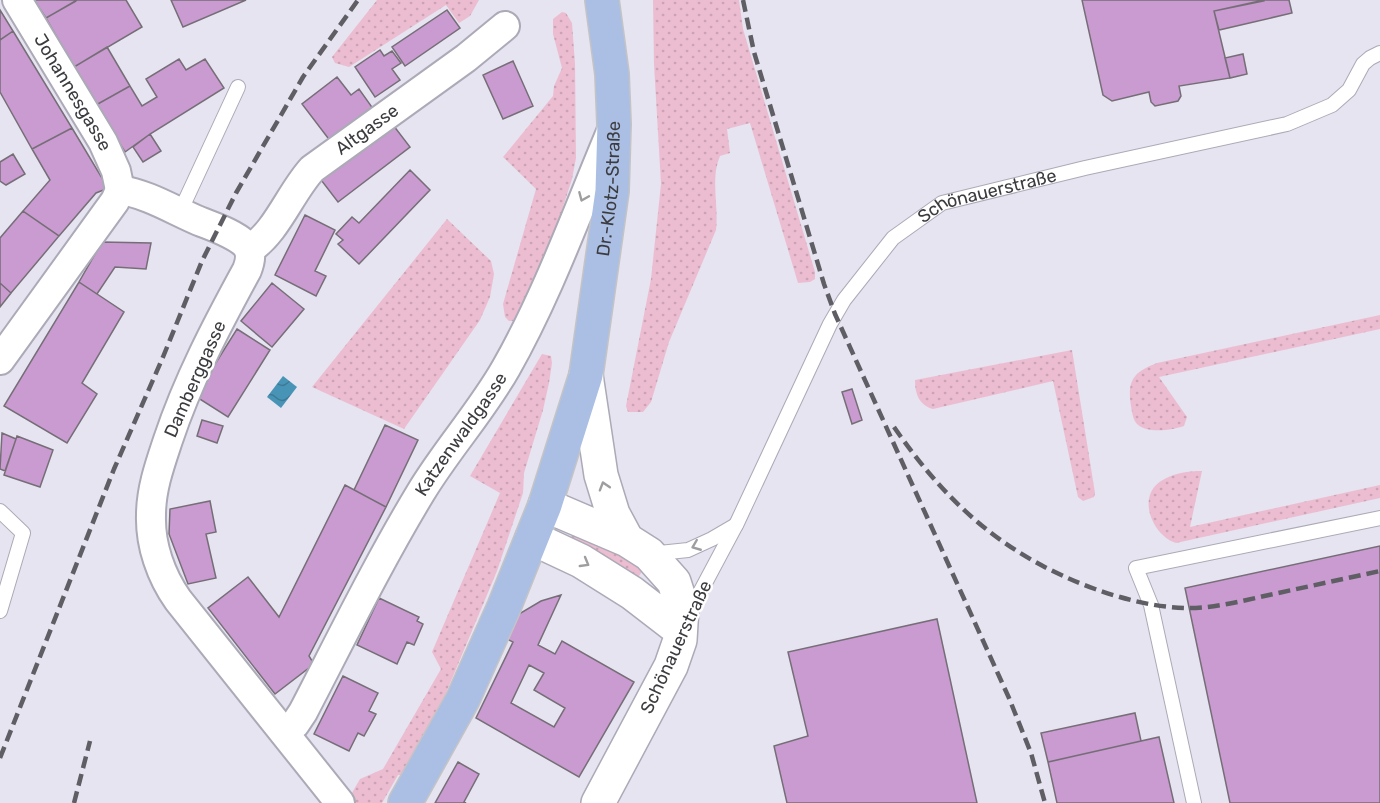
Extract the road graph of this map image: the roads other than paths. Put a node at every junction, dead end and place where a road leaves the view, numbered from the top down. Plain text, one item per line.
1 (17, 0) edge
2 (602, 0) edge
3 (505, 26) dead end
4 (1380, 53) edge
5 (238, 87) dead end
6 (614, 124) junction
7 (120, 190) junction
8 (180, 212) junction
9 (249, 250) junction
10 (826, 307) dead end
11 (830, 324) junction
12 (0, 360) edge
13 (586, 375) junction
14 (545, 505) junction
15 (0, 511) edge
16 (1380, 518) edge
17 (737, 524) junction
18 (532, 538) junction
19 (638, 547) junction
20 (0, 611) edge
21 (680, 630) junction
22 (285, 732) junction
23 (408, 799) edge
24 (340, 803) edge
25 (598, 803) edge
26 (1194, 803) edge

1 - 7 street, Johannesgasse
2 - 6 main road, Dr.-Klotz-Straße
3 - 9 street, Altgasse
4 - 11 lane, Schönauerstraße
5 - 8 lane
6 - 13 main road, Dr.-Klotz-Straße
6 -> 22 street, Katzenwaldgasse
7 - 8 street
7 - 12 street
8 - 9 street
9 - 22 street, Damberggasse
10 - 11 lane
11 - 17 lane, Schönauerstraße
13 - 14 main road, Dr.-Klotz-Straße
19 -> 13 street, Dr.-Klotz-Straße
14 - 18 main road
14 - 19 street, Dr.-Klotz-Straße
15 - 20 lane
16 - 26 lane
17 -> 19 lane
17 - 21 lane, Schönauerstraße
18 -> 21 street
18 - 23 main road
19 - 21 street, Dr.-Klotz-Straße
21 - 25 street, Schönauerstraße
22 - 24 street, Damberggasse

